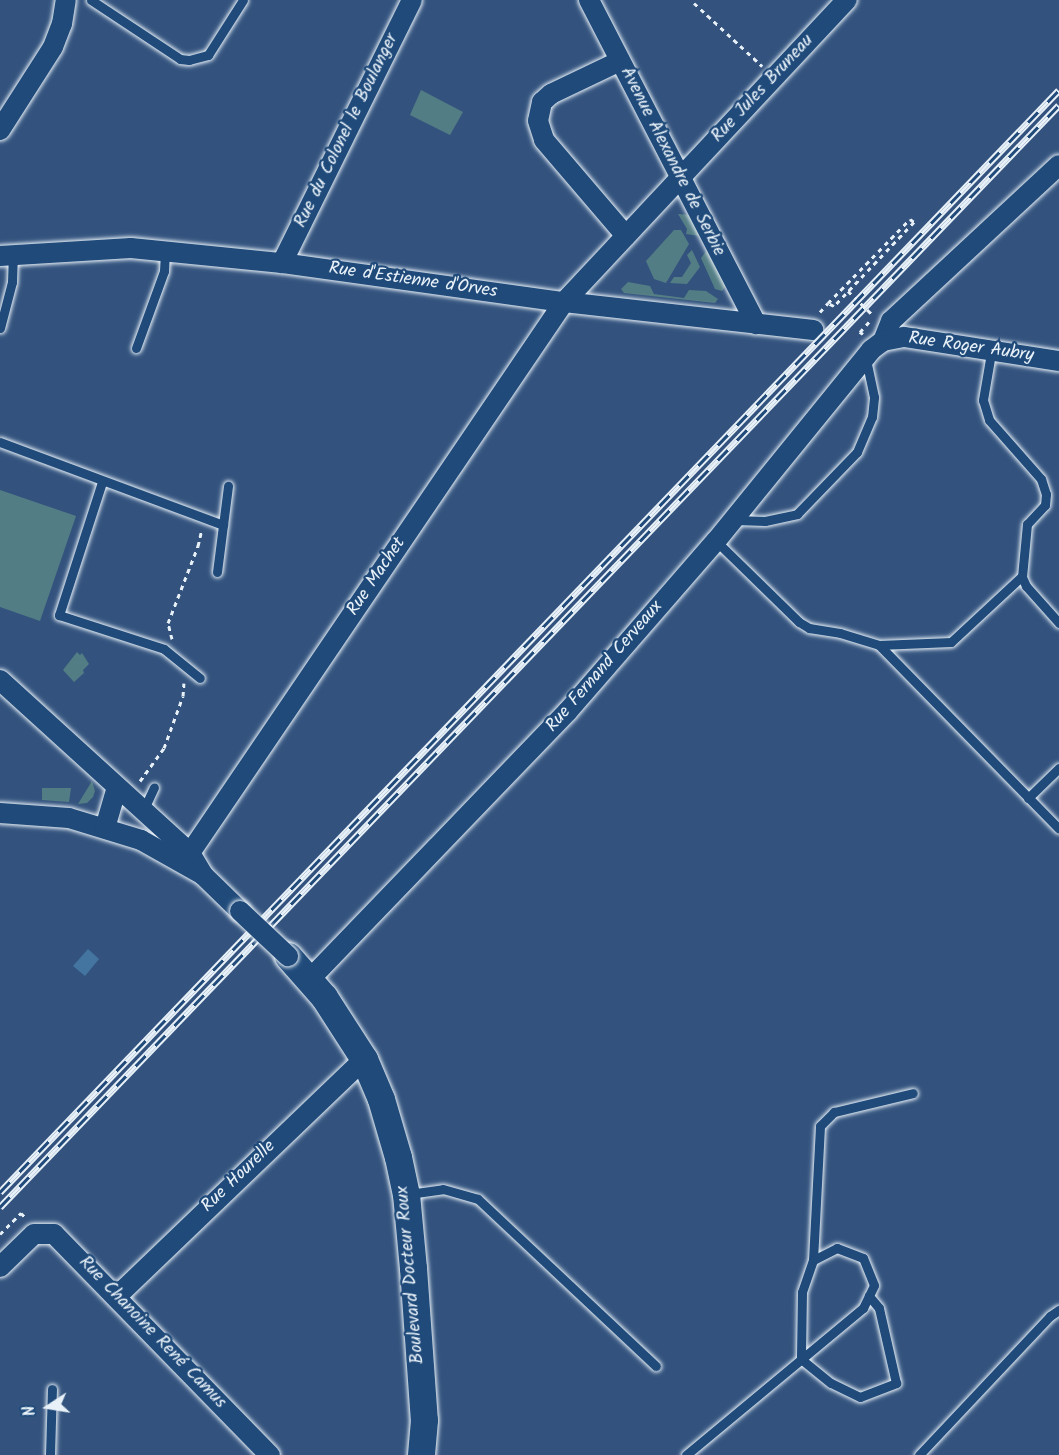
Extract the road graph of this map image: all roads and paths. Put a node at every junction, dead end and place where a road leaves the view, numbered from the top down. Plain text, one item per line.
1 (66, 0) edge
2 (91, 0) edge
3 (243, 0) edge
4 (412, 0) edge
5 (589, 0) edge
6 (847, 0) edge
7 (694, 3) dead end
8 (620, 61) junction
9 (774, 77) junction
10 (0, 130) edge
11 (1059, 165) edge
12 (680, 179) junction
13 (626, 236) junction
14 (165, 251) junction
15 (7, 256) edge
16 (282, 263) junction
17 (848, 291) junction
18 (564, 302) junction
19 (828, 303) junction
20 (816, 321) joint
21 (756, 324) junction
22 (0, 328) edge
23 (860, 332) dead end
24 (883, 341) junction
25 (136, 348) dead end
26 (991, 352) junction
27 (865, 357) junction
28 (1059, 361) edge
29 (0, 442) edge
30 (102, 482) junction
31 (228, 486) dead end
32 (732, 520) junction
33 (223, 525) junction
34 (716, 541) junction
35 (217, 572) dead end
36 (1022, 576) junction
37 (1059, 623) edge
38 (879, 645) junction
39 (201, 678) dead end
40 (0, 680) edge
41 (1059, 768) edge
42 (117, 787) junction
43 (154, 787) dead end
44 (1028, 798) junction
45 (143, 811) junction
46 (0, 813) edge
47 (105, 828) junction
48 (1059, 829) edge
49 (190, 852) junction
50 (203, 875) junction
51 (288, 956) joint
52 (310, 979) junction
53 (364, 1059) junction
54 (913, 1093) dead end
55 (406, 1194) junction
56 (26, 1217) dead end
57 (0, 1234) edge
58 (813, 1260) junction
59 (0, 1267) edge
60 (868, 1296) junction
61 (116, 1297) junction
62 (1059, 1310) edge
63 (801, 1359) junction
64 (656, 1366) dead end
65 (52, 1389) dead end
66 (424, 1420) junction
67 (50, 1455) edge
68 (270, 1455) edge
69 (421, 1455) edge
70 (430, 1455) edge
71 (686, 1455) edge
72 (919, 1455) edge

1 - 10 street
2 - 3 lane
4 - 16 street, Rue du Colonel le Boulanger
5 - 8 street, Avenue Alexandre de Serbie
6 - 9 street, Rue Jules Bruneau
7 - 9 path
8 - 12 street, Avenue Alexandre de Serbie
8 - 13 street
9 - 12 street, Rue Jules Bruneau
11 - 24 street, Rue Fernand Cerveaux
12 - 13 street, Rue Jules Bruneau
12 - 21 street, Avenue Alexandre de Serbie
13 - 18 street, Rue Machet
14 - 15 street, Rue d'Estienne d'Orves
14 - 16 street, Rue d'Estienne d'Orves
14 - 25 lane
15 - 22 lane, Rue d'Estienne d'Orves
16 - 18 street, Rue d'Estienne d'Orves
17 - 19 path
17 - 19 path
17 - 23 path
18 - 21 street, Rue d'Estienne d'Orves
18 - 49 street, Rue Machet
19 - 20 path
20 - 21 street, Rue d'Estienne d'Orves
24 - 26 street, Rue Roger Aubry
24 - 27 street, Rue Fernand Cerveaux
26 - 28 street, Rue Roger Aubry
26 - 36 lane
27 - 32 street, Rue Fernand Cerveaux
27 - 32 lane
29 - 30 lane
30 - 33 lane
30 - 39 lane
31 - 33 lane
32 - 34 street, Rue Fernand Cerveaux
33 - 35 lane
34 - 38 lane
34 - 52 street, Rue Fernand Cerveaux
36 - 37 lane
36 - 38 lane
38 - 44 lane
40 - 42 street, Boulevard Docteur Roux
41 - 44 lane
42 - 45 street, Boulevard Docteur Roux
42 - 47 street
43 - 45 lane
44 - 48 lane
45 - 49 street, Boulevard Docteur Roux
46 - 47 street, Boulevard Docteur Roux
47 - 50 street, Boulevard Docteur Roux
49 - 50 street, Boulevard Docteur Roux
50 - 51 street, Boulevard Docteur Roux, bridge
51 - 52 street, Boulevard Docteur Roux
52 - 53 street, Boulevard Docteur Roux
53 - 55 street, Boulevard Docteur Roux
53 - 61 street, Rue Hourelle
54 - 58 lane
55 - 64 lane
55 - 66 street, Boulevard Docteur Roux
56 - 57 path
58 - 60 lane
58 - 63 lane
59 - 61 street, Rue Chanoine René Camus
60 - 63 lane
60 - 63 lane
61 - 68 street, Rue Chanoine René Camus
62 - 72 lane
63 - 71 lane
65 - 67 lane
66 - 69 street
66 - 70 street

